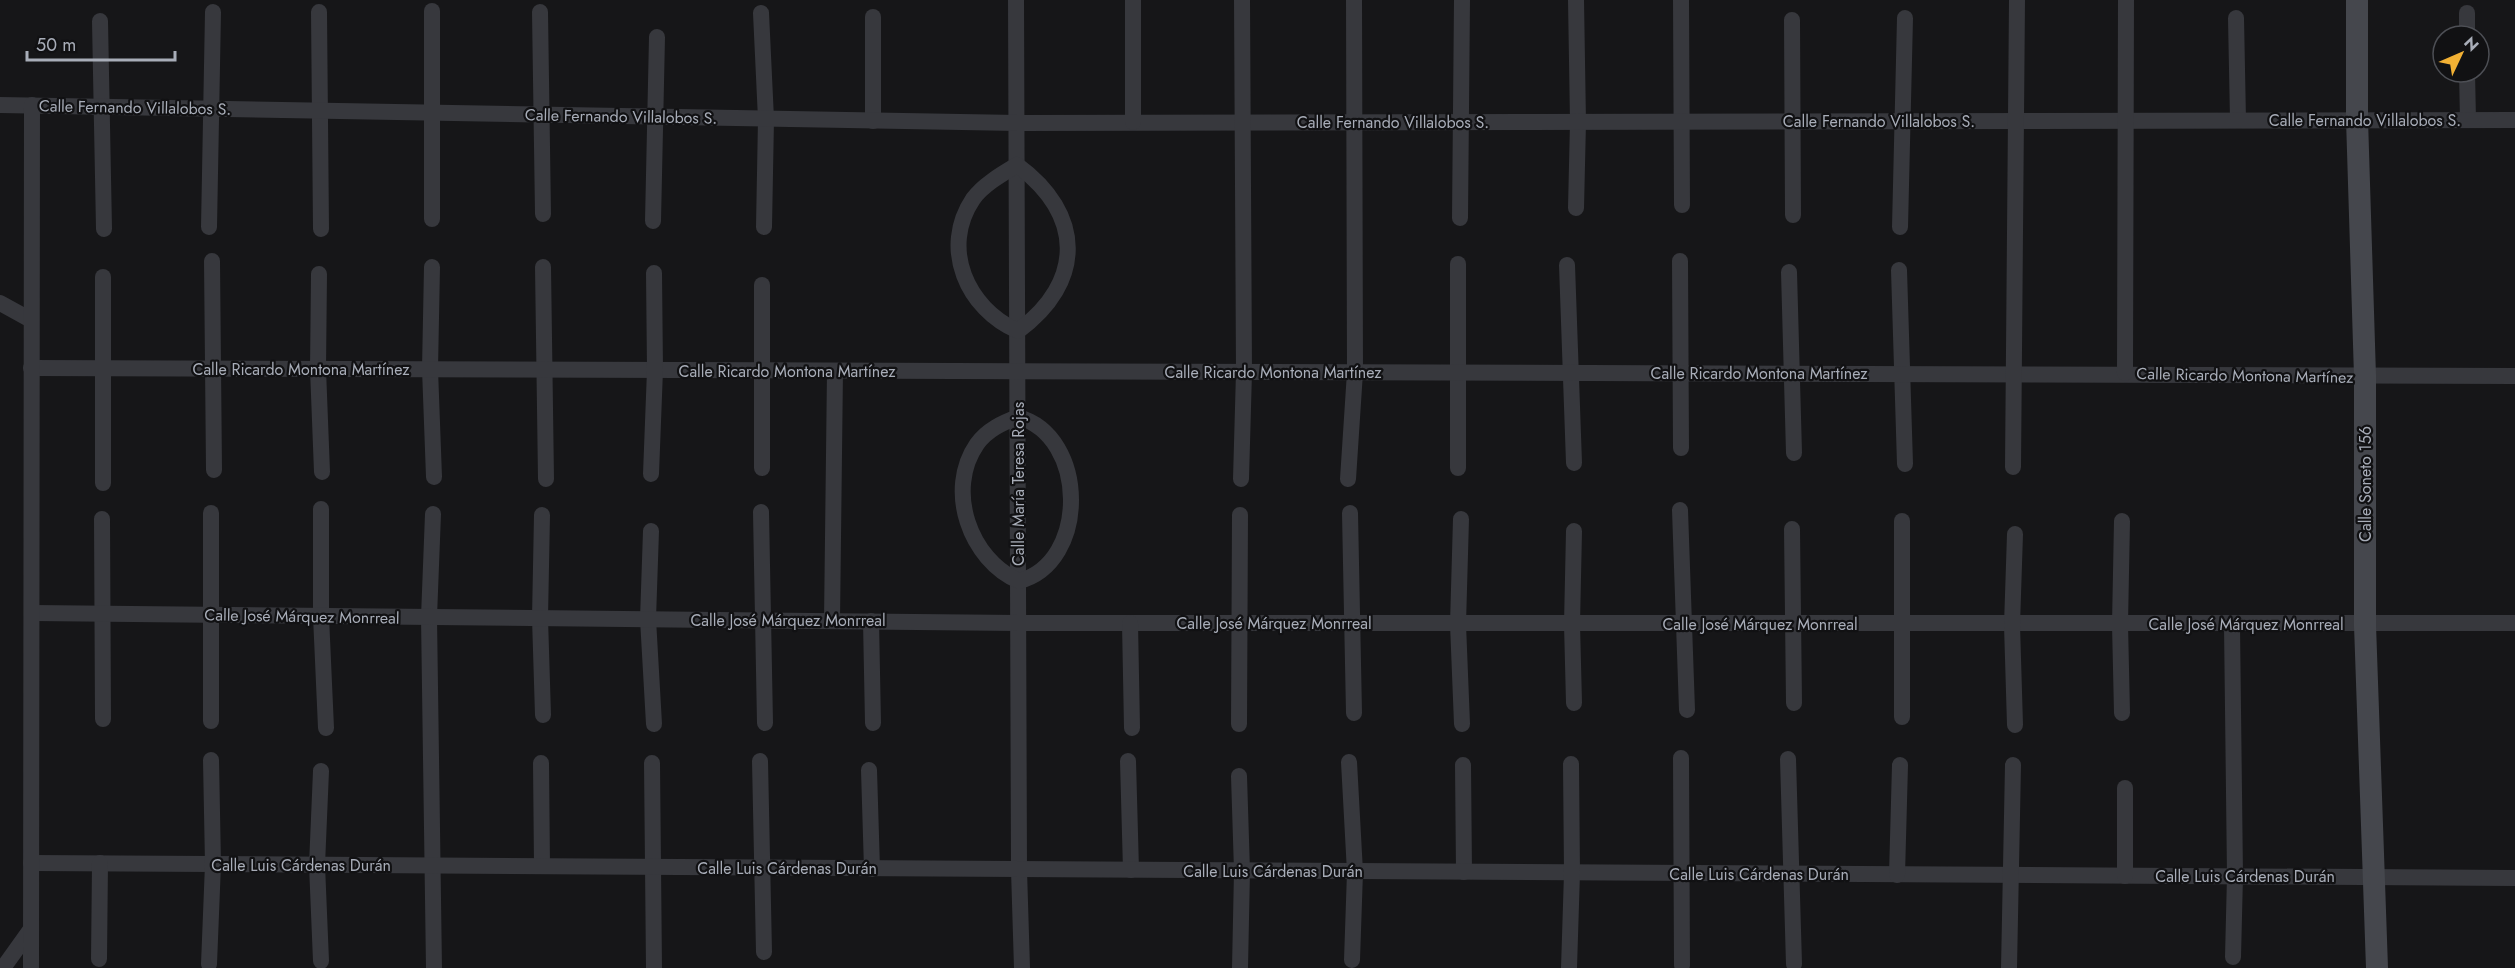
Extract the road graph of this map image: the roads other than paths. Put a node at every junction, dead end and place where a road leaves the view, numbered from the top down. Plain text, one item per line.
1 (1016, 0) edge
2 (1133, 0) edge
3 (1242, 0) edge
4 (1354, 0) edge
5 (1462, 0) edge
6 (1576, 0) edge
7 (1681, 0) edge
8 (2017, 0) edge
9 (2126, 0) edge
10 (2357, 0) edge
11 (432, 11) dead end
12 (213, 12) dead end
13 (319, 12) dead end
14 (540, 12) dead end
15 (761, 13) dead end
16 (2467, 13) dead end
17 (873, 17) dead end
18 (1905, 18) dead end
19 (2236, 18) dead end
20 (1792, 20) dead end
21 (100, 21) dead end
22 (2467, 24) edge
23 (657, 37) dead end
24 (2467, 84) edge
25 (0, 105) edge
26 (32, 105) junction
27 (101, 106) junction
28 (212, 108) junction
29 (319, 111) junction
30 (433, 113) junction
31 (542, 114) junction
32 (656, 117) junction
33 (766, 119) junction
34 (2357, 119) junction
35 (2018, 120) junction
36 (2127, 120) junction
37 (2238, 120) junction
38 (2468, 120) junction
39 (2515, 120) edge
40 (873, 121) junction
41 (1242, 121) junction
42 (1681, 121) junction
43 (1791, 121) junction
44 (1901, 121) junction
45 (1133, 122) junction
46 (1355, 122) junction
47 (1459, 122) junction
48 (1578, 122) junction
49 (1018, 123) junction
50 (1017, 165) junction
51 (1682, 205) dead end
52 (1576, 208) dead end
53 (543, 214) dead end
54 (1793, 215) dead end
55 (1460, 218) dead end
56 (432, 219) dead end
57 (653, 221) dead end
58 (209, 227) dead end
59 (764, 227) dead end
60 (1900, 227) dead end
61 (104, 229) dead end
62 (321, 229) dead end
63 (212, 261) dead end
64 (1680, 261) dead end
65 (1458, 264) dead end
66 (1567, 265) dead end
67 (432, 267) dead end
68 (543, 267) dead end
69 (1899, 270) dead end
70 (654, 273) dead end
71 (1789, 273) dead end
72 (320, 274) dead end
73 (103, 277) dead end
74 (762, 285) dead end
75 (0, 303) edge
76 (31, 320) junction
77 (1018, 332) junction
78 (31, 368) junction
79 (105, 368) junction
80 (211, 369) junction
81 (318, 369) junction
82 (430, 369) junction
83 (545, 370) junction
84 (655, 370) junction
85 (762, 370) junction
86 (835, 371) junction
87 (1018, 372) junction
88 (1244, 372) junction
89 (1355, 372) junction
90 (1457, 373) junction
91 (1571, 373) junction
92 (1680, 373) junction
93 (1793, 373) junction
94 (1902, 373) junction
95 (2014, 373) junction
96 (2125, 374) junction
97 (2365, 376) junction
98 (2515, 376) edge
99 (1018, 417) junction
100 (1681, 448) dead end
101 (1794, 453) dead end
102 (1574, 463) dead end
103 (1905, 464) dead end
104 (2013, 466) dead end
105 (762, 468) dead end
106 (1458, 468) dead end
107 (214, 470) dead end
108 (322, 472) dead end
109 (651, 474) dead end
110 (434, 477) dead end
111 (546, 479) dead end
112 (1241, 479) dead end
113 (1348, 479) dead end
114 (103, 483) dead end
115 (321, 509) dead end
116 (1680, 510) dead end
117 (761, 512) dead end
118 (211, 513) dead end
119 (1350, 513) dead end
120 (433, 514) dead end
121 (542, 515) dead end
122 (1240, 515) dead end
123 (102, 519) dead end
124 (1461, 519) dead end
125 (1902, 521) dead end
126 (2122, 521) dead end
127 (1792, 529) dead end
128 (651, 531) dead end
129 (1574, 531) dead end
130 (2015, 534) dead end
131 (1018, 581) junction
132 (33, 613) junction
133 (104, 614) junction
134 (213, 615) junction
135 (321, 616) junction
136 (429, 617) junction
137 (540, 618) junction
138 (648, 619) junction
139 (761, 620) junction
140 (832, 621) junction
141 (871, 621) junction
142 (1018, 623) junction
143 (1130, 623) junction
144 (1241, 623) junction
145 (2515, 623) edge
146 (1354, 624) junction
147 (1458, 624) junction
148 (1572, 624) junction
149 (1684, 624) junction
150 (1794, 624) junction
151 (1904, 624) junction
152 (2120, 624) junction
153 (2012, 625) junction
154 (2232, 625) junction
155 (2365, 625) junction
156 (1574, 703) dead end
157 (1794, 703) dead end
158 (1687, 710) dead end
159 (1354, 713) dead end
160 (2122, 713) dead end
161 (543, 715) dead end
162 (1902, 717) dead end
163 (102, 720) dead end
164 (211, 721) dead end
165 (765, 723) dead end
166 (873, 723) dead end
167 (654, 724) dead end
168 (1239, 724) dead end
169 (1462, 724) dead end
170 (2015, 725) dead end
171 (326, 728) dead end
172 (1132, 728) dead end
173 (1681, 758) dead end
174 (1788, 759) dead end
175 (211, 760) dead end
176 (760, 761) dead end
177 (1128, 761) dead end
178 (1349, 762) dead end
179 (541, 763) dead end
180 (652, 763) dead end
181 (1571, 764) dead end
182 (1463, 765) dead end
183 (1900, 765) dead end
184 (2013, 765) dead end
185 (869, 770) dead end
186 (321, 771) dead end
187 (1239, 776) dead end
188 (2126, 788) dead end
189 (31, 863) junction
190 (100, 863) junction
191 (213, 864) junction
192 (317, 865) junction
193 (432, 866) junction
194 (543, 866) junction
195 (651, 867) junction
196 (763, 868) junction
197 (872, 869) junction
198 (1018, 870) junction
199 (1131, 870) junction
200 (1242, 871) junction
201 (1354, 872) junction
202 (1464, 872) junction
203 (1572, 873) junction
204 (1683, 873) junction
205 (1793, 874) junction
206 (1897, 875) junction
207 (2010, 875) junction
208 (2125, 876) junction
209 (2235, 876) junction
210 (2374, 877) junction
211 (2515, 878) edge
212 (31, 929) junction
213 (764, 952) dead end
214 (2233, 957) dead end
215 (99, 959) dead end
216 (1352, 960) dead end
217 (321, 961) dead end
218 (209, 964) dead end
219 (1794, 964) dead end
220 (1682, 965) dead end
221 (3, 968) edge
222 (31, 968) edge
223 (434, 968) edge
224 (654, 968) edge
225 (1022, 968) edge
226 (1240, 968) edge
227 (1569, 968) edge
228 (2009, 968) edge
229 (2377, 968) edge

1 - 49 street, Calle María Teresa Rojas
2 - 45 street
3 - 41 street
4 - 46 street
5 - 47 street
6 - 48 street
7 - 42 street
8 - 35 street
9 - 36 street
10 - 34 street, Calle Soneto 156
11 - 30 street
12 - 28 street
13 - 29 street
14 - 31 street
15 - 33 street
16 - 22 street
17 - 40 street
18 - 44 street
19 - 37 street
20 - 43 street
21 - 27 street
23 - 32 street
24 - 38 street
25 - 26 street, Calle Fernando Villalobos S.
26 - 27 street, Calle Fernando Villalobos S.
26 - 76 street
27 - 28 street, Calle Fernando Villalobos S.
27 - 61 street
28 - 29 street, Calle Fernando Villalobos S.
28 - 58 street
29 - 30 street, Calle Fernando Villalobos S.
29 - 62 street
30 - 31 street, Calle Fernando Villalobos S.
30 - 56 street
31 - 32 street, Calle Fernando Villalobos S.
31 - 53 street
32 - 33 street, Calle Fernando Villalobos S.
32 - 57 street
33 - 40 street, Calle Fernando Villalobos S.
33 - 59 street
34 - 37 street, Calle Fernando Villalobos S.
34 - 38 street, Calle Fernando Villalobos S.
34 - 97 street, Calle Soneto 156
35 - 36 street, Calle Fernando Villalobos S.
35 - 44 street, Calle Fernando Villalobos S.
35 - 95 street
36 - 37 street, Calle Fernando Villalobos S.
36 - 96 street
38 - 39 street, Calle Fernando Villalobos S.
40 - 49 street, Calle Fernando Villalobos S.
41 - 45 street, Calle Fernando Villalobos S.
41 - 46 street, Calle Fernando Villalobos S.
41 - 88 street
42 - 43 street, Calle Fernando Villalobos S.
42 - 48 street, Calle Fernando Villalobos S.
42 - 51 street
43 - 44 street, Calle Fernando Villalobos S.
43 - 54 street
44 - 60 street
45 - 49 street, Calle Fernando Villalobos S.
46 - 47 street, Calle Fernando Villalobos S.
46 - 89 street
47 - 48 street, Calle Fernando Villalobos S.
47 - 55 street
48 - 52 street
49 - 50 street, Calle María Teresa Rojas
50 - 77 street, Calle María Teresa Rojas
50 - 77 street
50 - 77 street
63 - 80 street
64 - 92 street
65 - 90 street
66 - 91 street
67 - 82 street
68 - 83 street
69 - 94 street
70 - 84 street
71 - 93 street
72 - 81 street
73 - 79 street
74 - 85 street
75 - 76 street
76 - 78 street
77 - 87 street, Calle María Teresa Rojas
78 - 79 street, Calle Ricardo Montona Martínez
78 - 132 street
79 - 80 street, Calle Ricardo Montona Martínez
79 - 114 street
80 - 81 street, Calle Ricardo Montona Martínez
80 - 107 street
81 - 82 street, Calle Ricardo Montona Martínez
81 - 108 street
82 - 83 street, Calle Ricardo Montona Martínez
82 - 110 street
83 - 84 street, Calle Ricardo Montona Martínez
83 - 111 street
84 - 85 street, Calle Ricardo Montona Martínez
84 - 109 street
85 - 86 street, Calle Ricardo Montona Martínez
85 - 105 street
86 - 87 street, Calle Ricardo Montona Martínez
86 - 140 street
87 - 88 street, Calle Ricardo Montona Martínez
87 - 99 street, Calle María Teresa Rojas
88 - 89 street, Calle Ricardo Montona Martínez
88 - 112 street
89 - 90 street, Calle Ricardo Montona Martínez
89 - 113 street
90 - 91 street, Calle Ricardo Montona Martínez
90 - 106 street
91 - 92 street, Calle Ricardo Montona Martínez
91 - 102 street
92 - 93 street, Calle Ricardo Montona Martínez
92 - 100 street
93 - 94 street, Calle Ricardo Montona Martínez
93 - 101 street
94 - 95 street, Calle Ricardo Montona Martínez
94 - 103 street
95 - 96 street, Calle Ricardo Montona Martínez
95 - 104 street
96 - 97 street, Calle Ricardo Montona Martínez
97 - 98 street, Calle Ricardo Montona Martínez
97 - 155 street, Calle Soneto 156
99 - 131 street, Calle María Teresa Rojas
99 - 131 street
99 - 131 street
115 - 135 street
116 - 149 street
117 - 139 street
118 - 134 street
119 - 146 street
120 - 136 street
121 - 137 street
122 - 144 street
123 - 133 street
124 - 147 street
125 - 151 street
126 - 152 street
127 - 150 street
128 - 138 street
129 - 148 street
130 - 153 street
131 - 142 street, Calle María Teresa Rojas
132 - 133 street, Calle José Márquez Monrreal
132 - 189 street
133 - 134 street, Calle José Márquez Monrreal
133 - 163 street
134 - 135 street, Calle José Márquez Monrreal
134 - 164 street
135 - 136 street, Calle José Márquez Monrreal
135 - 171 street
136 - 137 street, Calle José Márquez Monrreal
136 - 193 street
137 - 138 street, Calle José Márquez Monrreal
137 - 161 street
138 - 139 street, Calle José Márquez Monrreal
138 - 167 street
139 - 140 street, Calle José Márquez Monrreal
139 - 165 street
140 - 141 street, Calle José Márquez Monrreal
141 - 142 street, Calle José Márquez Monrreal
141 - 166 street
142 - 143 street, Calle José Márquez Monrreal
142 - 198 street, Calle María Teresa Rojas
143 - 144 street, Calle José Márquez Monrreal
143 - 172 street
144 - 146 street, Calle José Márquez Monrreal
144 - 168 street
145 - 155 street, Calle José Márquez Monrreal
146 - 147 street, Calle José Márquez Monrreal
146 - 159 street
147 - 148 street, Calle José Márquez Monrreal
147 - 169 street
148 - 149 street, Calle José Márquez Monrreal
148 - 156 street
149 - 150 street, Calle José Márquez Monrreal
149 - 158 street
150 - 151 street, Calle José Márquez Monrreal
150 - 157 street
151 - 153 street, Calle José Márquez Monrreal
151 - 162 street
152 - 153 street, Calle José Márquez Monrreal
152 - 154 street, Calle José Márquez Monrreal
152 - 160 street
153 - 170 street
154 - 155 street, Calle José Márquez Monrreal
154 - 209 street
155 - 210 street, Calle Soneto 156
173 - 204 street
174 - 205 street
175 - 191 street
176 - 196 street
177 - 199 street
178 - 201 street
179 - 194 street
180 - 195 street
181 - 203 street
182 - 202 street
183 - 206 street
184 - 207 street
185 - 197 street
186 - 192 street
187 - 200 street
188 - 208 street
189 - 190 street, Calle Luis Cárdenas Durán
189 - 212 street
190 - 191 street, Calle Luis Cárdenas Durán
190 - 215 street
191 - 192 street, Calle Luis Cárdenas Durán
191 - 218 street
192 - 193 street, Calle Luis Cárdenas Durán
192 - 217 street
193 - 194 street, Calle Luis Cárdenas Durán
193 - 223 street
194 - 195 street, Calle Luis Cárdenas Durán
195 - 196 street, Calle Luis Cárdenas Durán
195 - 224 street
196 - 197 street, Calle Luis Cárdenas Durán
196 - 213 street
197 - 198 street, Calle Luis Cárdenas Durán
198 - 199 street, Calle Luis Cárdenas Durán
198 - 225 street, Calle María Teresa Rojas
199 - 200 street, Calle Luis Cárdenas Durán
200 - 201 street, Calle Luis Cárdenas Durán
200 - 226 street
201 - 202 street, Calle Luis Cárdenas Durán
201 - 216 street
202 - 203 street, Calle Luis Cárdenas Durán
203 - 204 street, Calle Luis Cárdenas Durán
203 - 227 street
204 - 205 street, Calle Luis Cárdenas Durán
204 - 220 street
205 - 206 street, Calle Luis Cárdenas Durán
205 - 219 street
206 - 207 street, Calle Luis Cárdenas Durán
207 - 208 street, Calle Luis Cárdenas Durán
207 - 228 street
208 - 209 street, Calle Luis Cárdenas Durán
209 - 210 street, Calle Luis Cárdenas Durán
209 - 214 street
210 - 211 street, Calle Luis Cárdenas Durán
210 - 229 street, Calle Soneto 156
212 - 221 street
212 - 222 street

